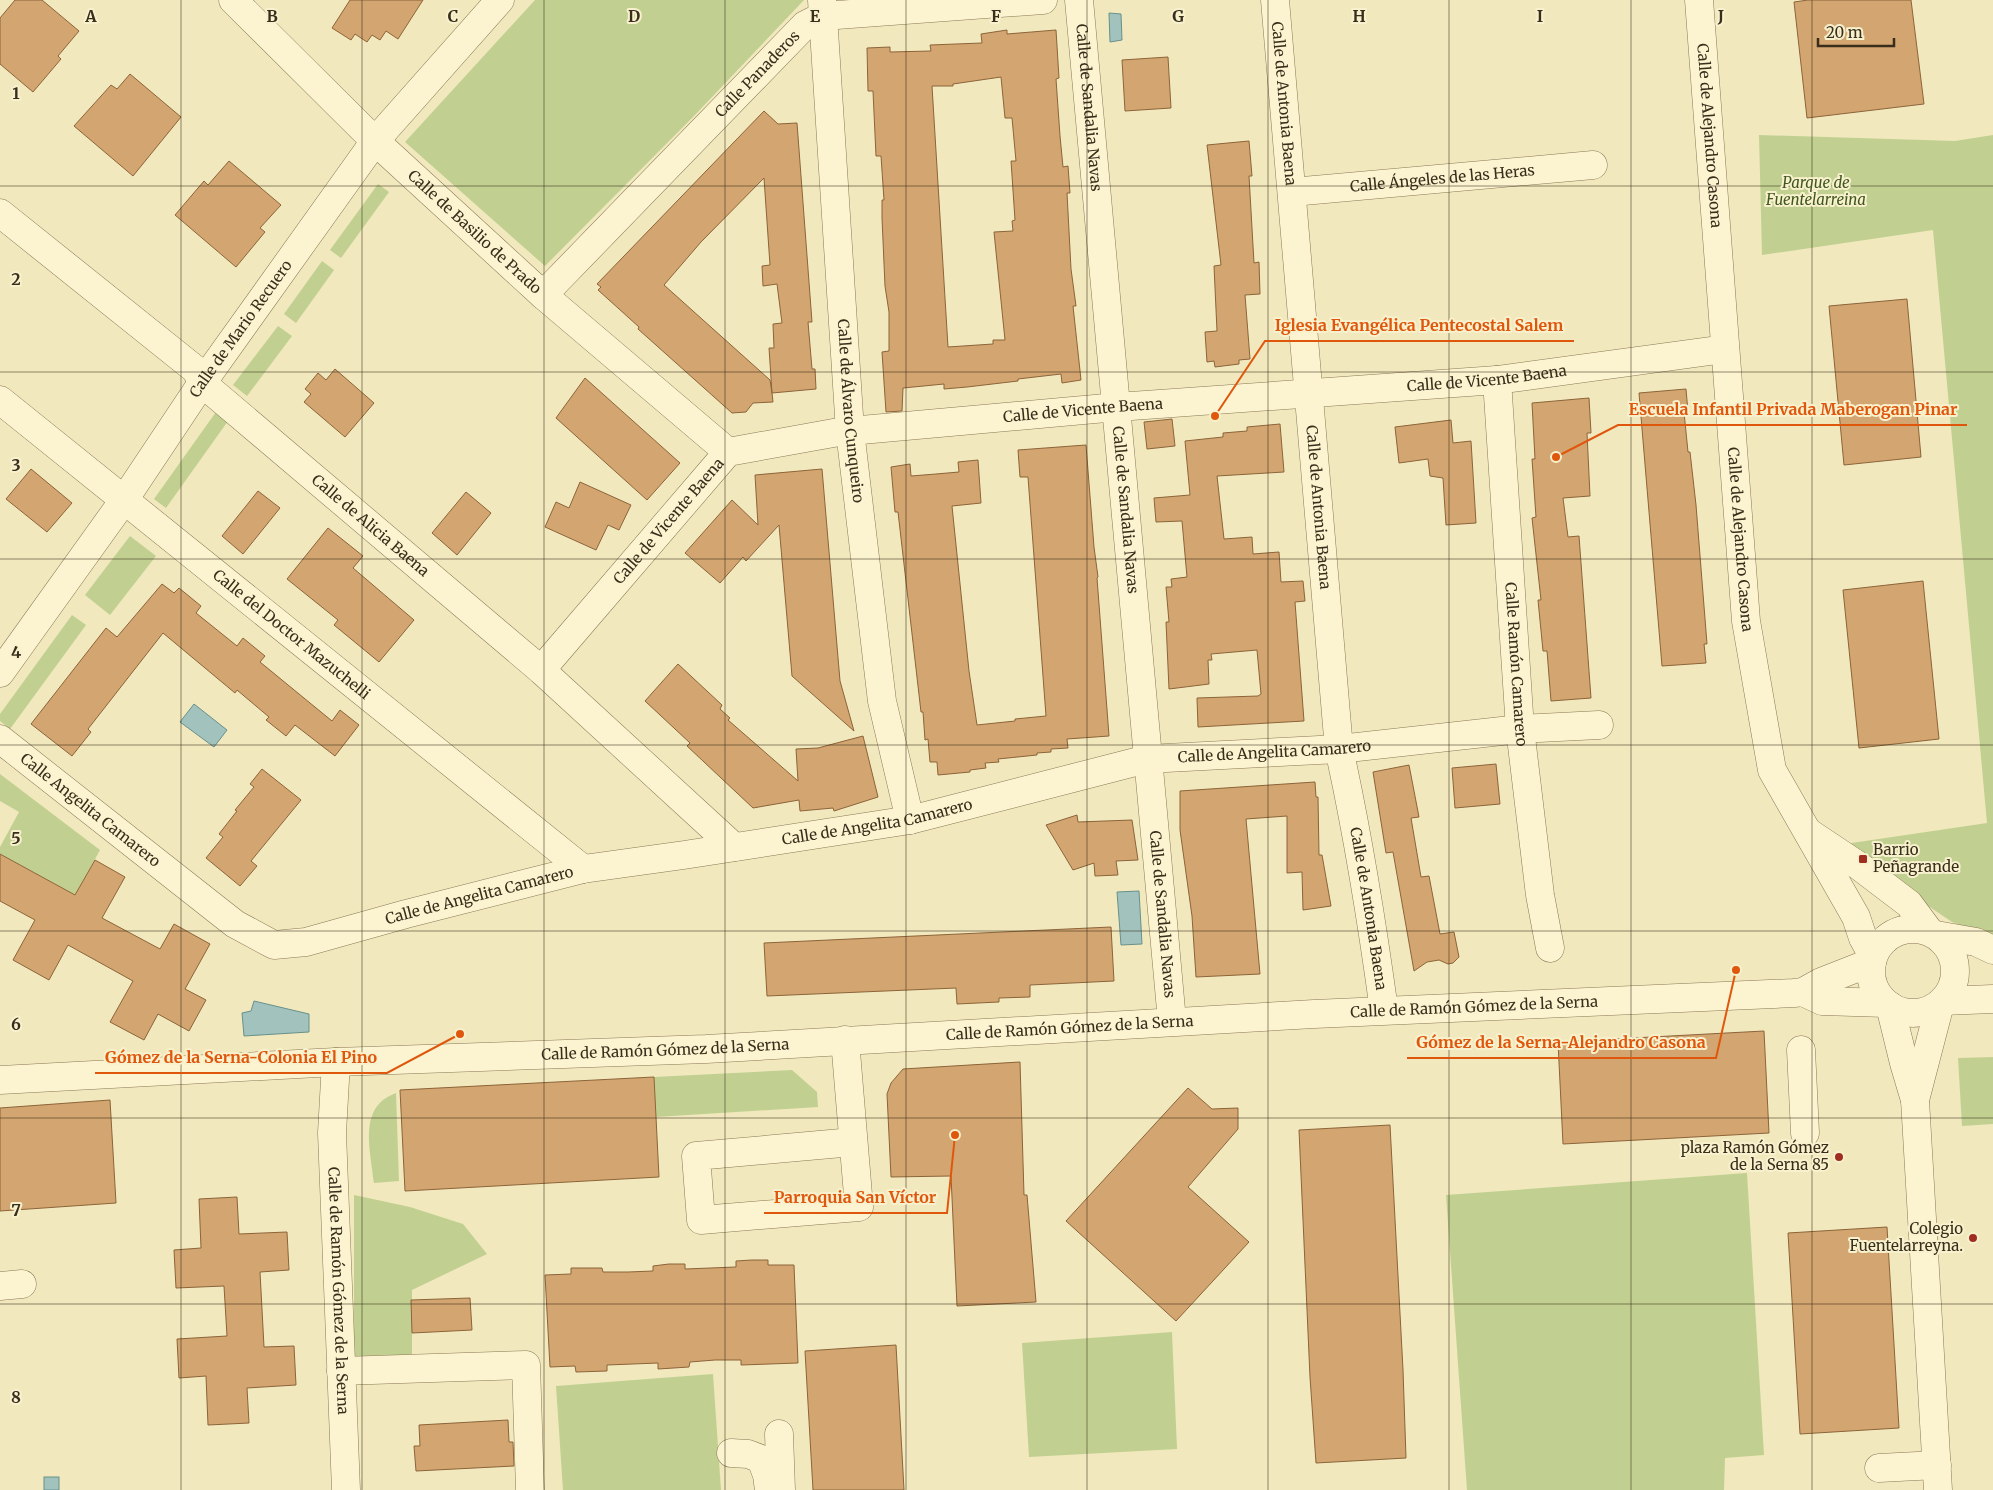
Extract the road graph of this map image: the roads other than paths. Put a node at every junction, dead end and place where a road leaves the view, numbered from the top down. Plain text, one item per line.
1 (233, 0) edge
2 (500, 0) edge
3 (1043, 0) edge
4 (1079, 0) edge
5 (1275, 0) edge
6 (1698, 0) edge
7 (822, 8) edge
8 (375, 141) junction
9 (1593, 165) dead end
10 (1292, 192) junction
11 (0, 213) edge
12 (543, 295) junction
13 (1725, 349) junction
14 (1497, 380) junction
15 (202, 383) junction
16 (1307, 393) junction
17 (0, 400) edge
18 (1117, 407) junction
19 (850, 431) junction
20 (728, 452) junction
21 (124, 500) junction
22 (541, 670) junction
23 (0, 672) edge
24 (1599, 725) dead end
25 (1520, 730) junction
26 (0, 739) edge
27 (1339, 749) junction
28 (1147, 760) junction
29 (910, 820) junction
30 (1804, 830) junction
31 (734, 847) junction
32 (583, 869) junction
33 (181, 880) joint
34 (1932, 933) junction
35 (1550, 948) dead end
36 (1993, 950) edge
37 (1872, 959) junction
38 (1803, 992) junction
39 (1993, 999) edge
40 (1941, 1002) junction
41 (1888, 1004) junction
42 (1384, 1010) junction
43 (1172, 1021) junction
44 (845, 1040) junction
45 (1801, 1050) dead end
46 (336, 1062) junction
47 (0, 1080) edge
48 (1915, 1100) junction
49 (1806, 1133) dead end
50 (853, 1142) junction
51 (341, 1371) junction
52 (779, 1434) dead end
53 (731, 1453) dead end
54 (1879, 1468) dead end
55 (1938, 1477) edge
56 (346, 1490) edge
57 (530, 1490) edge
58 (769, 1490) edge
59 (781, 1490) edge

1 - 8 street, Calle de Basilio de Prado
2 - 8 street, Calle de Mario Recuero
3 - 7 street, Calle Panaderos
4 - 18 street, Calle de Sandalia Navas
5 - 10 street, Calle de Antonia Baena
6 - 13 street, Calle de Alejandro Casona
7 - 12 street, Calle Panaderos
7 - 19 street, Calle de Álvaro Cunqueiro
8 - 12 street, Calle de Basilio de Prado
8 - 15 street, Calle de Mario Recuero
9 - 10 street, Calle Ángeles de las Heras
10 - 16 street, Calle de Antonia Baena
11 - 15 street, Calle de Alicia Baena
12 - 20 street, Calle de Basilio de Prado
13 - 14 street, Calle de Vicente Baena
13 - 30 street, Calle de Alejandro Casona
14 - 16 street, Calle de Vicente Baena
14 - 25 street, Calle Ramón Camarero
15 - 21 street, Calle de Mario Recuero
15 - 22 street, Calle de Alicia Baena
16 - 18 street, Calle de Vicente Baena
16 - 27 street, Calle de Antonia Baena
17 - 21 street, Calle del Doctor Mazuchelli
18 - 19 street, Calle de Vicente Baena
18 - 28 street, Calle de Sandalia Navas
19 - 20 street, Calle de Vicente Baena
19 - 29 street, Calle de Álvaro Cunqueiro
20 - 22 street, Calle de Vicente Baena
21 - 23 street, Calle de Mario Recuero
21 - 32 street, Calle del Doctor Mazuchelli
22 - 31 street, Calle de Alicia Baena
24 - 25 street, Calle de Angelita Camarero
25 - 27 street, Calle de Angelita Camarero
25 - 35 street, Calle Ramón Camarero
26 - 33 street, Calle Angelita Camarero
27 - 28 street, Calle de Angelita Camarero
27 - 42 street, Calle de Antonia Baena
28 - 29 street, Calle de Angelita Camarero
28 - 43 street, Calle de Sandalia Navas
29 - 31 street, Calle de Angelita Camarero
30 - 34 street, Calle de Alejandro Casona
30 - 37 street, Calle de Alejandro Casona
31 - 32 street, Calle de Angelita Camarero
32 - 33 street, Calle de Angelita Camarero
34 - 36 street
34 - 37 street
34 - 40 street
37 - 38 street, Calle de Ramón Gómez de la Serna
37 - 41 street
38 - 41 street, Calle de Ramón Gómez de la Serna
38 - 42 street, Calle de Ramón Gómez de la Serna
39 - 40 street
40 - 41 street
40 - 48 street
41 - 48 street
42 - 43 street, Calle de Ramón Gómez de la Serna
43 - 44 street, Calle de Ramón Gómez de la Serna
44 - 46 street, Calle de Ramón Gómez de la Serna
44 - 50 street
45 - 49 street
46 - 47 street, Calle de Ramón Gómez de la Serna
46 - 51 street, Calle de Ramón Gómez de la Serna
48 - 55 street
50 - 50 street
51 - 56 street, Calle de Ramón Gómez de la Serna
51 - 57 street
52 - 59 street
53 - 58 street
54 - 55 street

